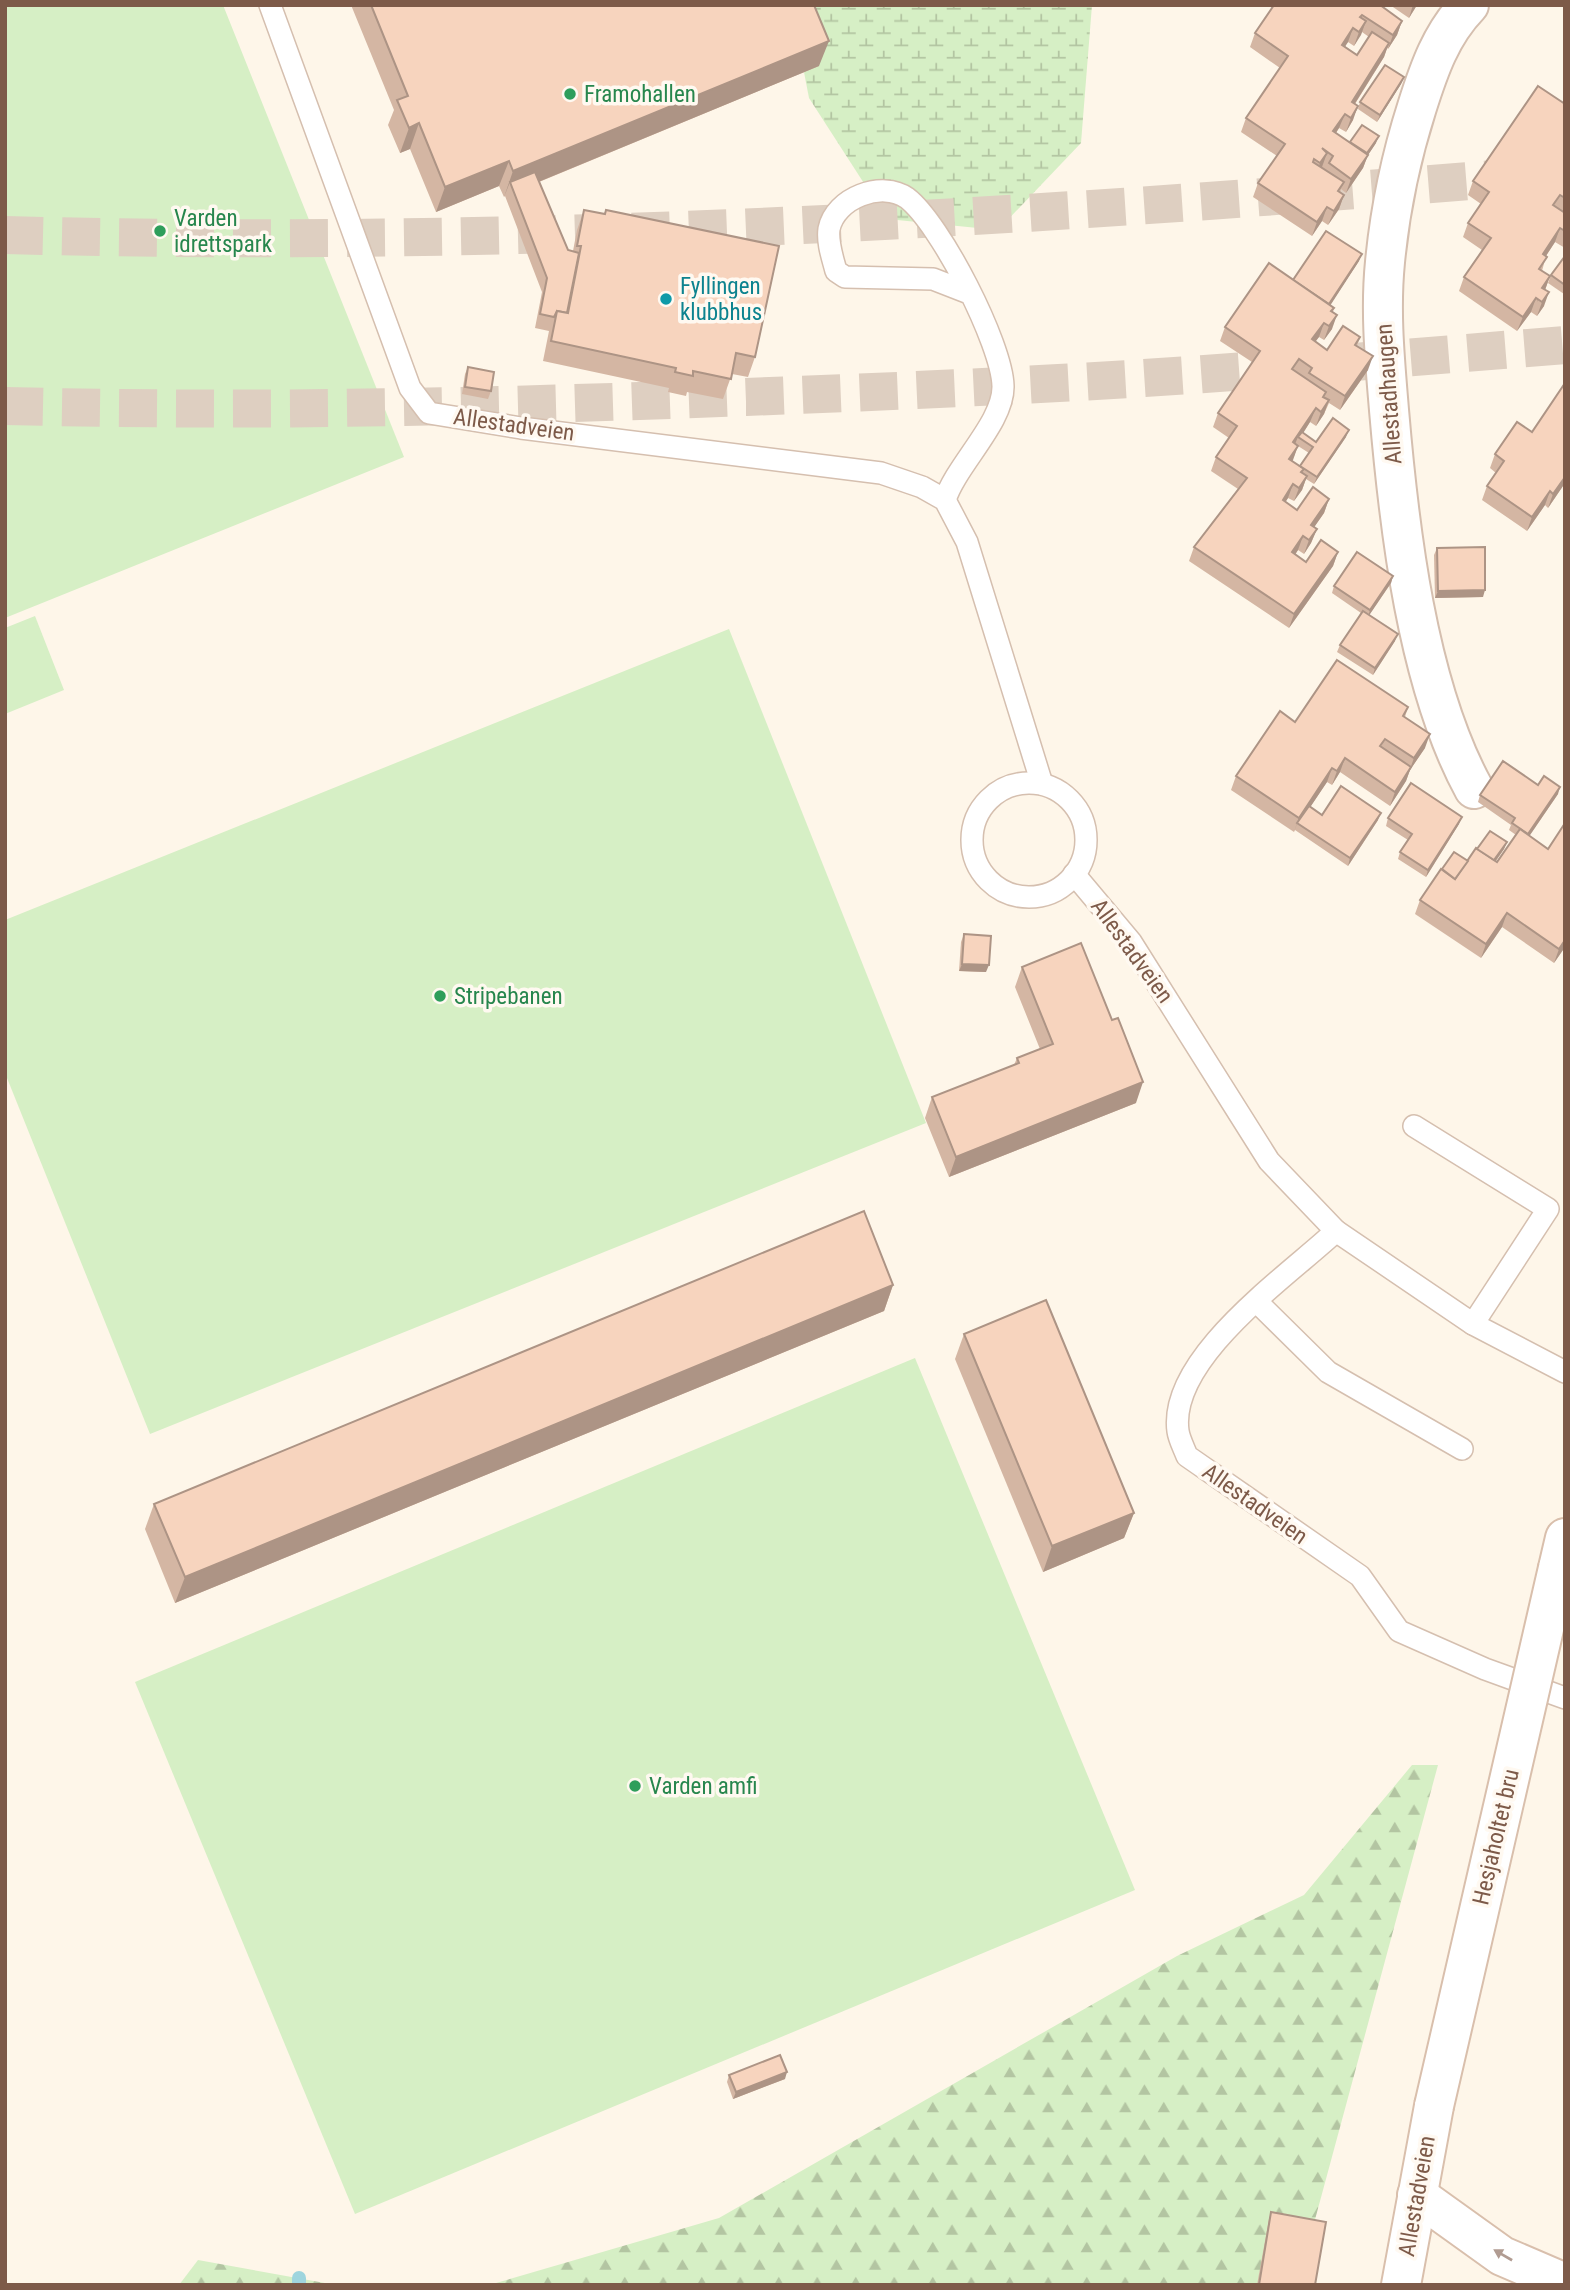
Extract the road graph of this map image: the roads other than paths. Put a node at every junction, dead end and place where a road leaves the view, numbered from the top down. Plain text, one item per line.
1 (270, 5) edge
2 (1469, 5) edge
3 (969, 293) junction
4 (945, 500) junction
5 (1042, 784) junction
6 (1474, 789) dead end
7 (1074, 874) junction
8 (1414, 1126) dead end
9 (1336, 1231) junction
10 (1256, 1302) junction
11 (1473, 1324) junction
12 (1565, 1373) edge
13 (1462, 1449) dead end
14 (1561, 1553) edge
15 (1565, 1698) edge
16 (1434, 2106) joint
17 (1417, 2194) junction
18 (1565, 2283) edge
19 (1401, 2285) edge

1 - 4 lane, Allestadveien
2 - 6 main road, Allestadhaugen
3 - 3 lane
3 - 4 lane
4 - 5 lane
5 - 7 lane
5 - 7 lane
7 - 9 lane, Allestadveien
8 - 11 lane
9 - 10 lane, Allestadveien
9 - 11 lane, Allestadveien
10 - 13 lane
10 - 15 lane, Allestadveien
11 - 12 lane, Allestadveien
14 - 16 main road, Hesjaholtet bru, bridge
16 - 17 main road, Allestadveien
18 -> 17 main road
17 - 19 main road, Allestadveien

